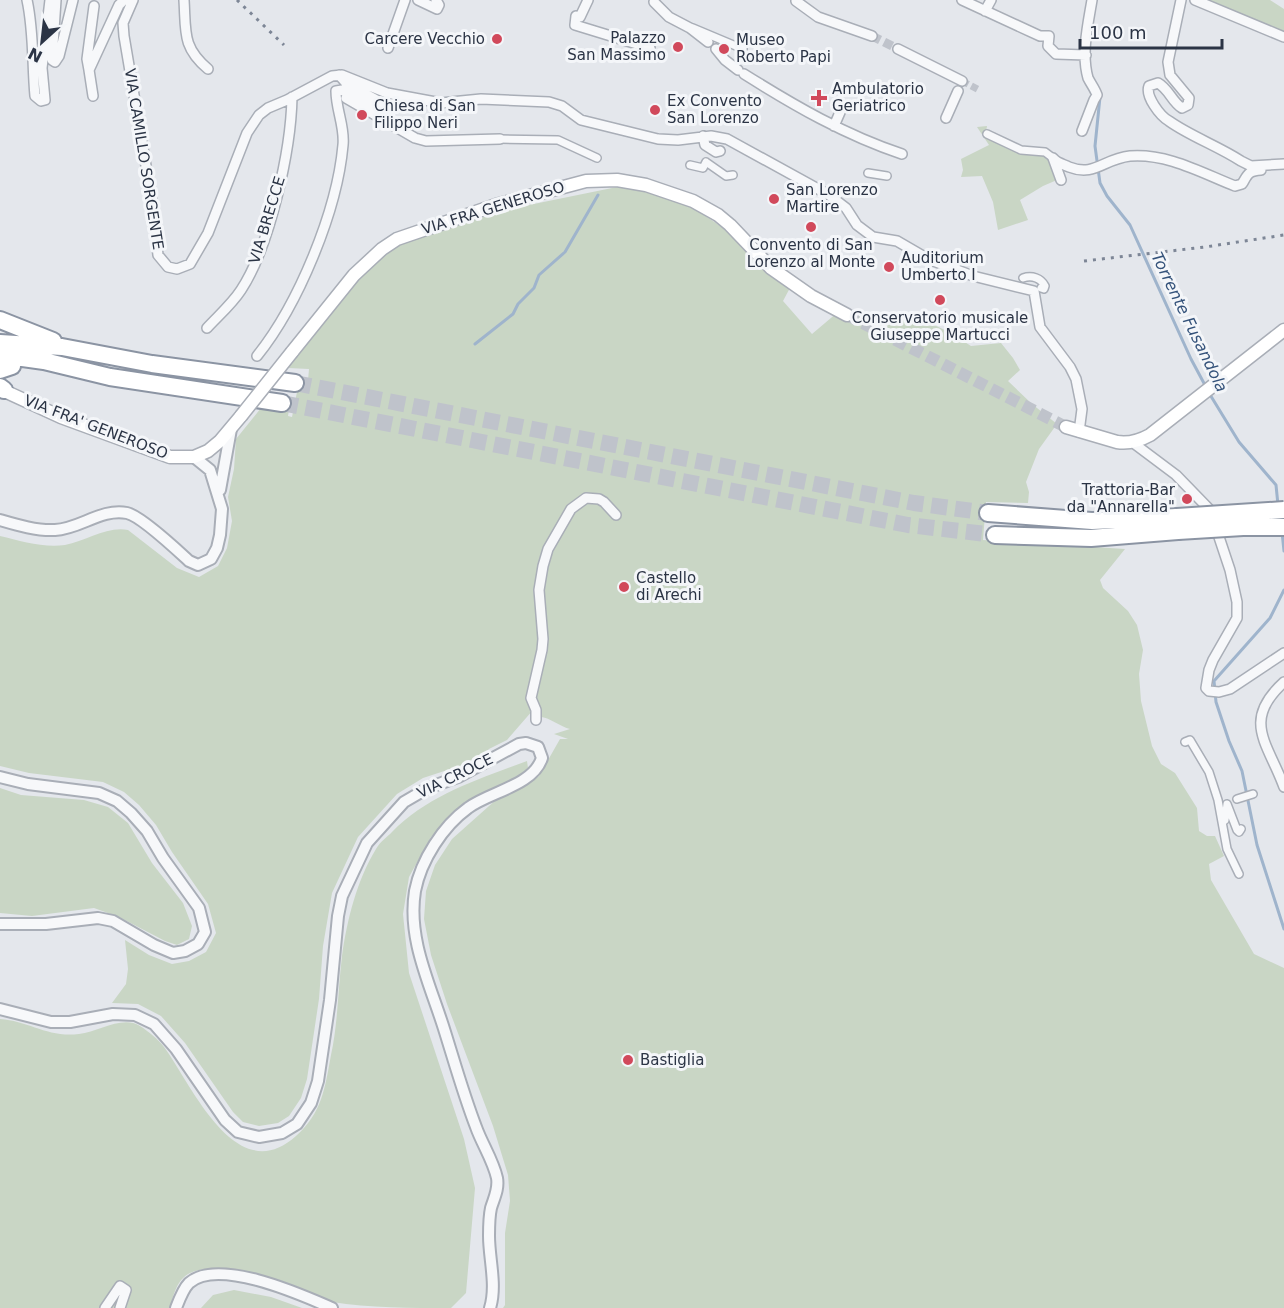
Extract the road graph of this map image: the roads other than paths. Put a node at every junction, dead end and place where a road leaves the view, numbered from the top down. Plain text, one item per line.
1 (27, 0) edge
2 (50, 0) edge
3 (56, 0) edge
4 (73, 0) edge
5 (124, 0) edge
6 (134, 0) edge
7 (184, 0) edge
8 (405, 0) edge
9 (418, 0) edge
10 (588, 0) edge
11 (962, 0) edge
12 (991, 0) edge
13 (1092, 0) edge
14 (1181, 0) edge
15 (1195, 0) edge
16 (796, 1) edge
17 (654, 2) dead end
18 (436, 4) edge
19 (94, 6) dead end
20 (985, 11) junction
21 (690, 28) junction
22 (872, 36) tunnel mouth
23 (1284, 38) edge
24 (708, 42) dead end
25 (388, 48) dead end
26 (650, 48) dead end
27 (716, 49) dead end
28 (743, 49) dead end
29 (898, 49) tunnel mouth
30 (1086, 55) junction
31 (208, 69) dead end
32 (89, 70) junction
33 (339, 75) junction
34 (962, 81) tunnel mouth
35 (958, 91) dead end
36 (348, 94) junction
37 (93, 96) dead end
38 (292, 97) junction
39 (841, 110) dead end
40 (946, 118) dead end
41 (834, 126) junction
42 (1082, 131) dead end
43 (987, 134) dead end
44 (703, 136) junction
45 (458, 139) junction
46 (500, 139) joint
47 (427, 145) dead end
48 (720, 151) dead end
49 (902, 154) dead end
50 (597, 158) dead end
51 (1053, 158) junction
52 (690, 165) dead end
53 (1284, 166) edge
54 (868, 173) dead end
55 (733, 175) dead end
56 (883, 177) dead end
57 (1061, 180) dead end
58 (1023, 278) dead end
59 (1041, 288) dead end
60 (847, 315) tunnel mouth
61 (0, 320) edge
62 (207, 328) dead end
63 (1284, 330) edge
64 (0, 343) edge
65 (79, 350) junction
66 (256, 356) dead end
67 (3, 364) edge
68 (295, 383) tunnel mouth
69 (1, 389) edge
70 (282, 403) tunnel mouth
71 (1066, 427) tunnel mouth
72 (231, 429) junction
73 (1079, 432) junction
74 (1132, 442) junction
75 (194, 457) junction
76 (220, 500) junction
77 (1284, 510) edge
78 (988, 513) tunnel mouth
79 (616, 515) dead end
80 (0, 520) edge
81 (1178, 524) junction
82 (1284, 527) edge
83 (1091, 529) junction
84 (995, 535) tunnel mouth
85 (1284, 653) edge
86 (1284, 682) edge
87 (536, 720) dead end
88 (1185, 742) dead end
89 (0, 777) edge
90 (1284, 787) edge
91 (1253, 794) dead end
92 (1237, 799) dead end
93 (1241, 829) dead end
94 (1228, 852) junction
95 (1239, 874) dead end
96 (0, 924) edge
97 (0, 1009) edge
98 (105, 1308) edge
99 (120, 1308) edge
100 (176, 1308) edge
101 (332, 1308) edge
102 (490, 1308) edge

1 - 2 street
3 - 4 street
5 - 32 street
6 - 38 street, VIA CAMILLO SORGENTE
7 - 31 street
8 - 25 street
9 - 18 street
10 - 26 street
11 - 20 street
12 - 20 street
13 - 30 street
14 - 53 street
15 - 23 street
16 - 22 street
17 - 21 street
19 - 32 street
20 - 30 street
21 - 24 street
21 - 28 street
27 - 41 street
29 - 34 street
30 - 42 street
32 - 37 street
33 - 36 street
33 - 38 street, VIA CAMILLO SORGENTE
33 - 44 street
35 - 40 street
36 - 45 street
36 - 66 street
38 - 62 street, VIA BRECCE
39 - 41 street
41 - 49 street
43 - 51 street
44 - 48 street
44 - 73 street
45 - 46 street
45 - 47 street
46 - 50 street
51 - 53 street
51 - 57 street
52 - 55 street
54 - 56 street
58 - 59 street
60 - 72 main road, VIA FRA GENEROSO, bridge
61 - 65 highway
63 - 74 main road
64 - 65 highway
65 - 68 highway
67 - 70 highway
69 - 75 main road, VIA FRA' GENEROSO
71 - 73 main road
72 - 75 main road, VIA FRA GENEROSO
72 - 76 street
73 - 74 main road
74 - 85 street
75 - 76 street
76 - 80 street
77 - 81 highway, bridge
78 - 83 highway
79 - 87 street
81 - 82 highway, bridge
81 - 83 highway
83 - 84 highway
86 - 90 street
88 - 94 street
89 - 96 street
91 - 92 street
93 - 94 street
94 - 95 street
97 - 102 street, VIA CROCE
98 - 99 street
100 - 101 street

